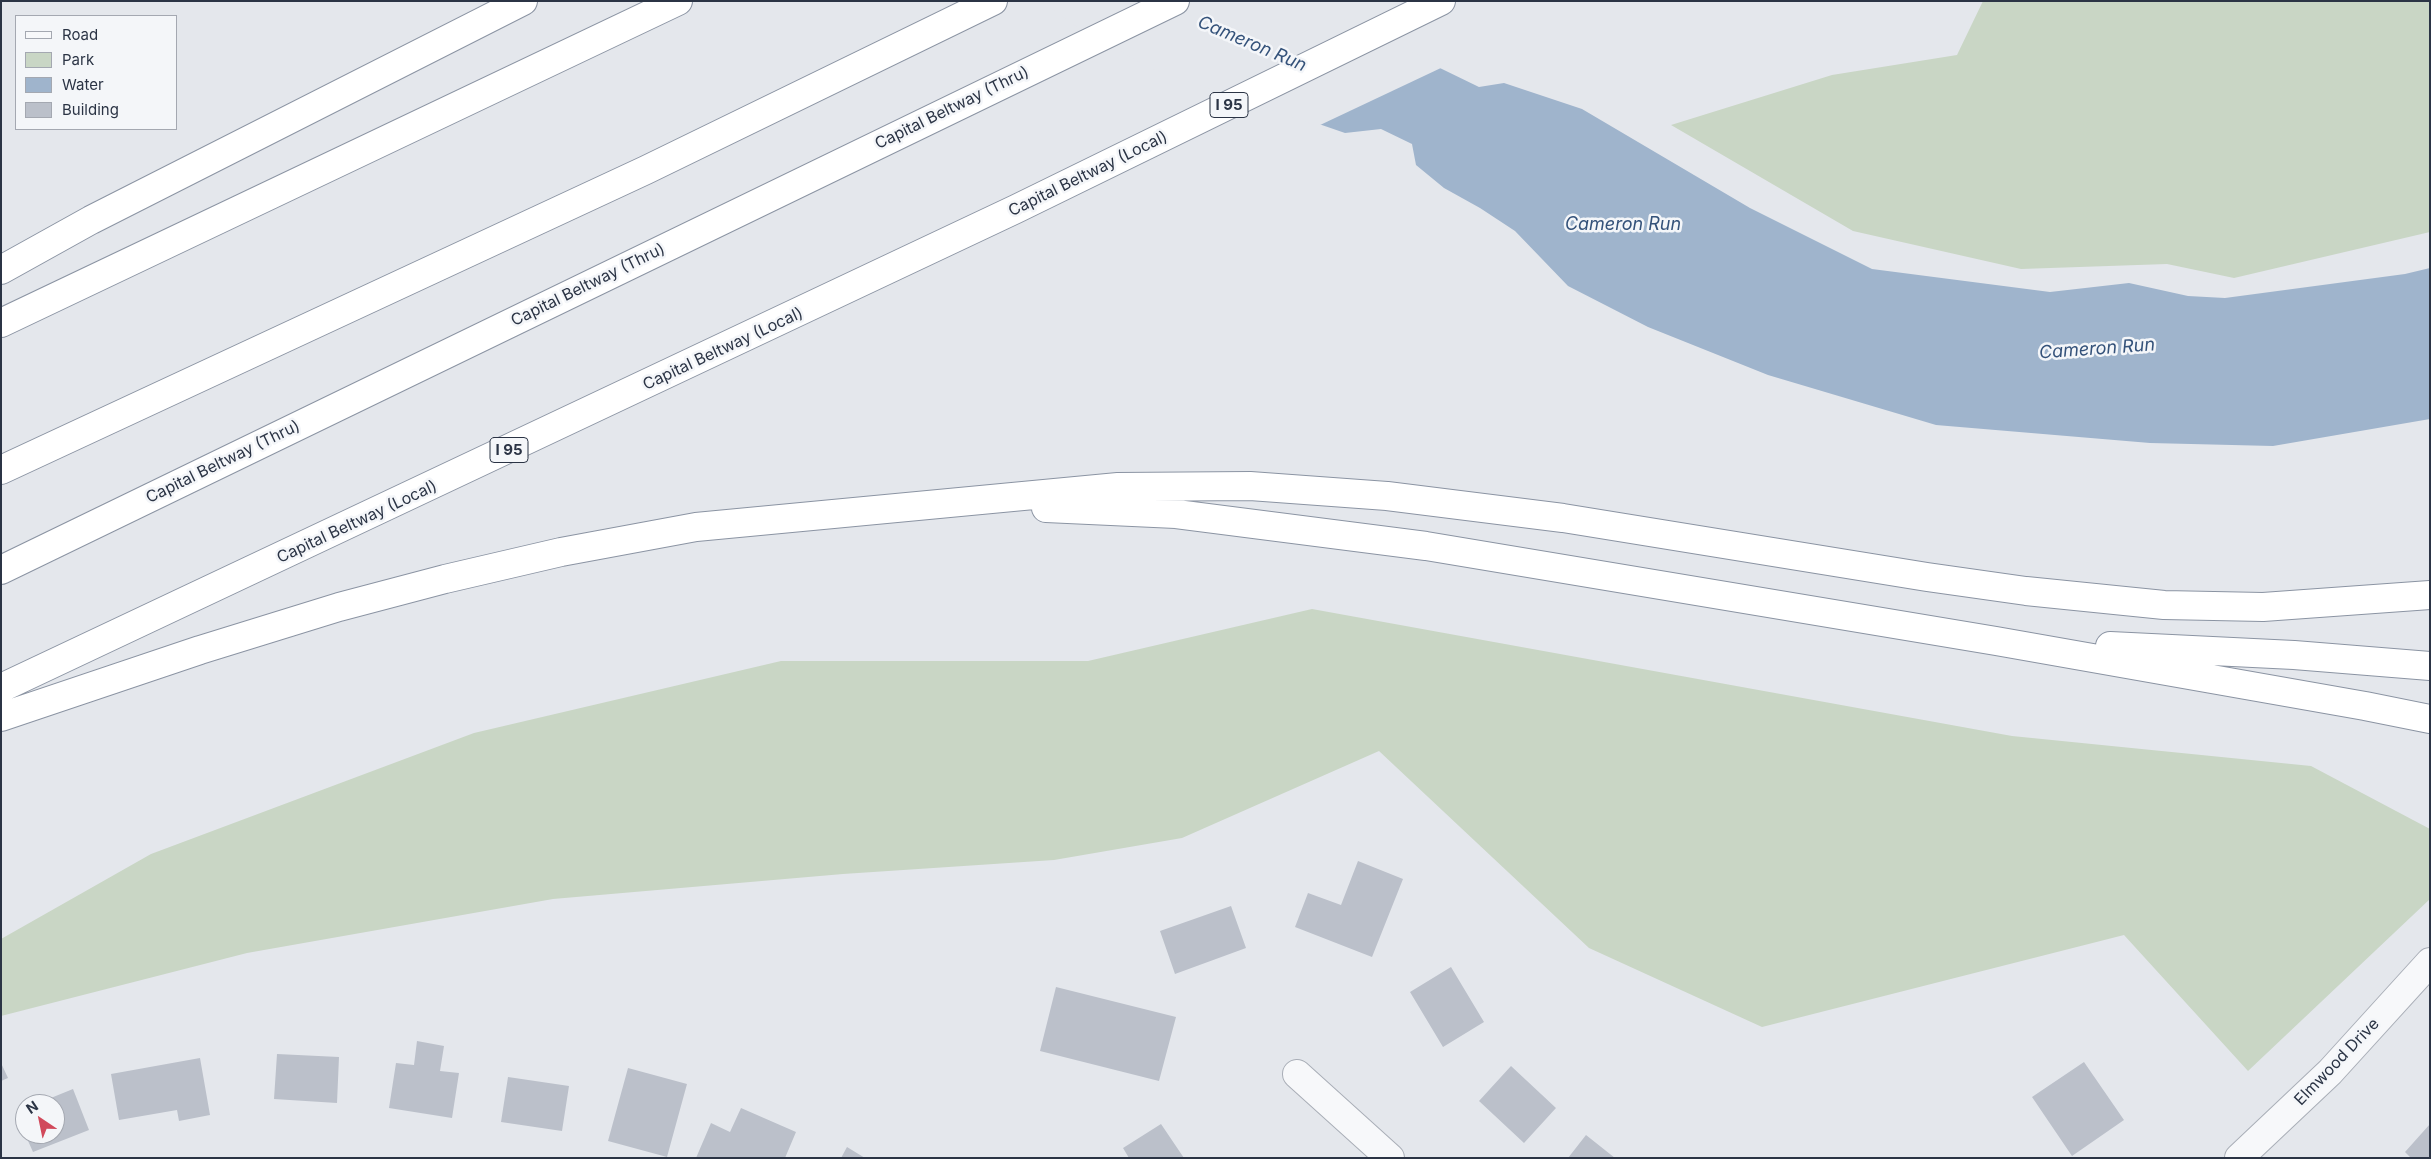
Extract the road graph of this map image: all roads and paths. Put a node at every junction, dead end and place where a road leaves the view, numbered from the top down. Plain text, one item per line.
1 (523, 1) edge
2 (678, 1) edge
3 (993, 1) edge
4 (1175, 1) edge
5 (1441, 1) edge
6 (1, 270) edge
7 (1, 323) edge
8 (1, 470) edge
9 (957, 503) junction
10 (1, 570) edge
11 (2430, 595) edge
12 (1996, 641) junction
13 (2430, 666) edge
14 (1, 688) edge
15 (1, 717) edge
16 (2430, 719) edge
17 (2430, 962) edge
18 (1297, 1074) dead end
19 (1390, 1158) edge
20 (2239, 1158) edge

1 - 6 highway
2 - 7 highway
3 - 8 highway
4 - 10 highway, Capital Beltway (Thru)
5 - 14 highway, Capital Beltway (Local) / I 95
9 - 11 highway
9 - 12 highway
9 - 15 highway
12 - 13 highway
12 - 16 highway
17 - 20 street, Elmwood Drive
18 - 19 street

